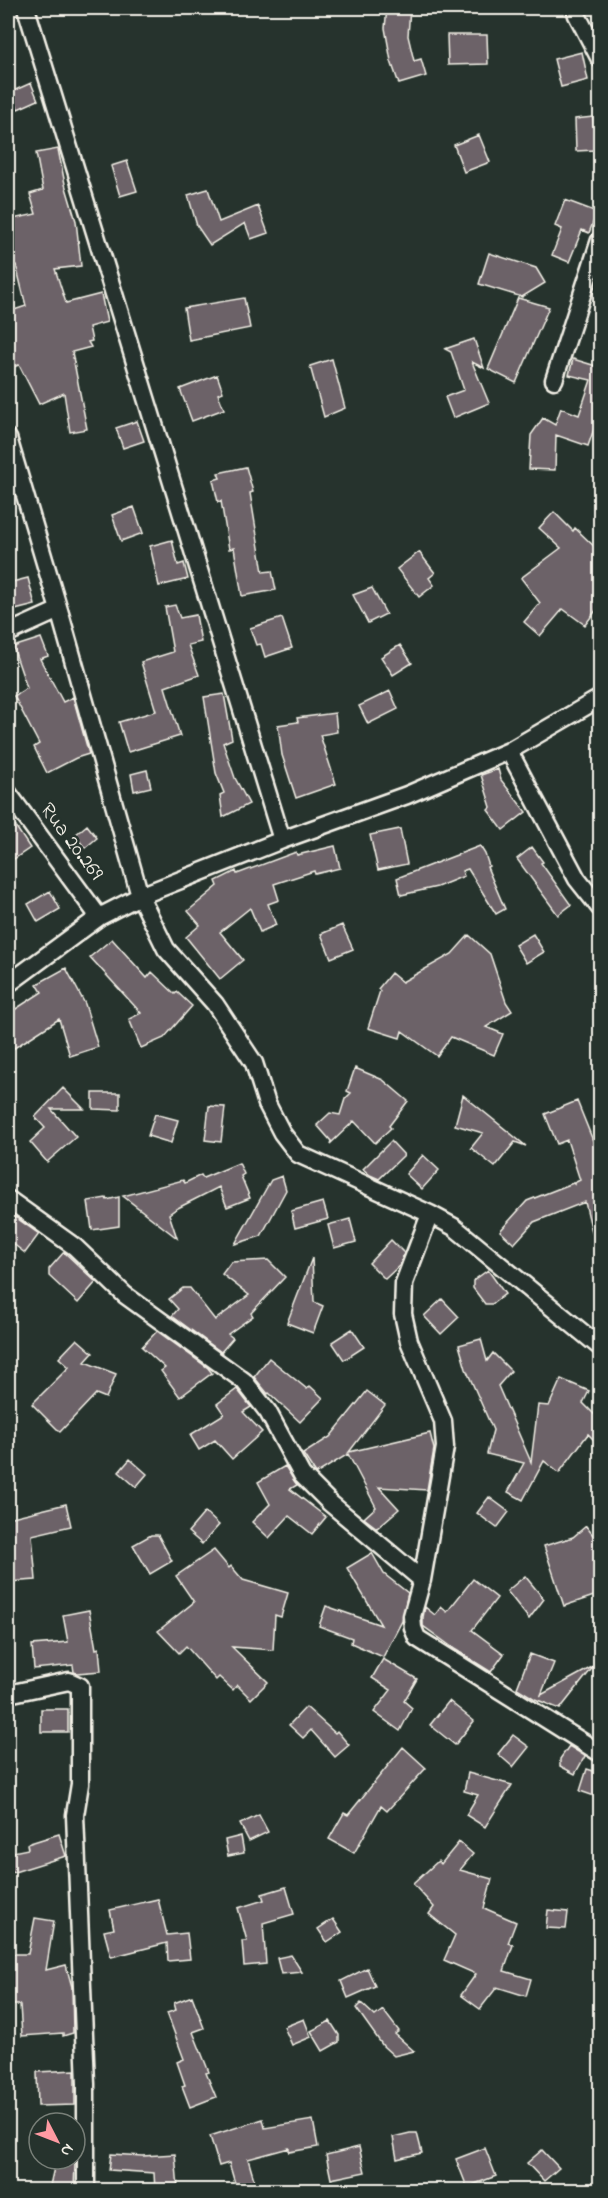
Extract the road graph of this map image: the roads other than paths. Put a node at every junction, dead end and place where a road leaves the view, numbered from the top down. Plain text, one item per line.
1 (26, 8) edge
2 (575, 8) edge
3 (600, 59) edge
4 (600, 240) edge
5 (554, 380) dead end
6 (8, 438) edge
7 (59, 610) junction
8 (8, 633) edge
9 (600, 698) edge
10 (509, 751) junction
11 (8, 795) edge
12 (282, 840) junction
13 (140, 896) junction
14 (600, 908) edge
15 (99, 917) junction
16 (8, 984) edge
17 (8, 1199) edge
18 (430, 1214) junction
19 (600, 1347) edge
20 (422, 1580) junction
21 (8, 1694) edge
22 (600, 1753) edge
23 (86, 2190) edge

1 - 12 street
2 - 3 street
4 - 5 street
6 - 7 street
7 - 8 street
7 - 13 street
9 - 10 street
10 - 12 street
10 - 14 street
11 - 15 street, Rua 20.269
12 - 13 street
13 - 15 street
13 - 18 street
15 - 16 street
17 - 20 street
18 - 19 street
18 - 20 street
20 - 22 street
21 - 23 street

